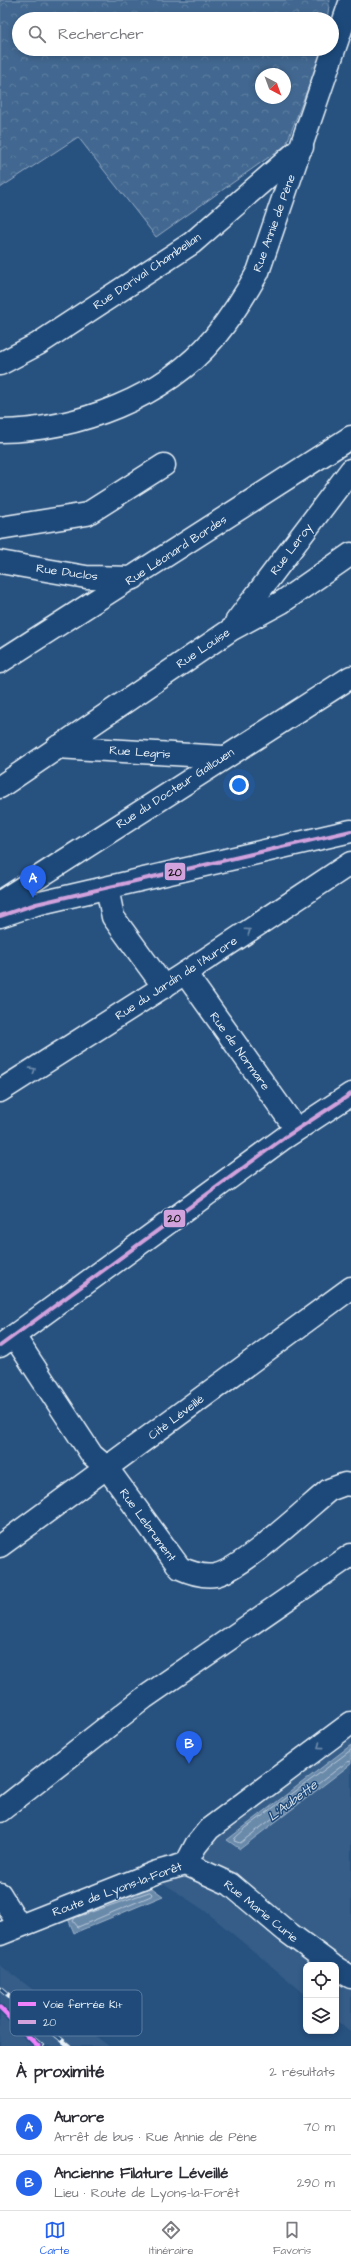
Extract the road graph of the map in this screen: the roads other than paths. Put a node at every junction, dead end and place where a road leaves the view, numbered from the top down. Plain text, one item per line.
1 (351, 0) edge
2 (339, 36) edge
3 (332, 56) edge
4 (302, 147) junction
5 (0, 364) edge
6 (0, 431) edge
7 (351, 437) edge
8 (164, 465) dead end
9 (351, 470) edge
10 (0, 528) edge
11 (351, 554) edge
12 (0, 562) edge
13 (134, 578) junction
14 (232, 629) junction
15 (0, 662) edge
16 (351, 676) edge
17 (57, 747) junction
18 (223, 758) junction
19 (0, 786) edge
20 (351, 832) edge
21 (351, 863) edge
22 (107, 888) junction
23 (0, 902) edge
24 (0, 916) edge
25 (185, 973) junction
26 (164, 986) junction
27 (0, 1090) edge
28 (351, 1094) edge
29 (296, 1129) junction
30 (351, 1288) edge
31 (7, 1341) edge
32 (107, 1468) junction
33 (351, 1486) edge
34 (0, 1546) edge
35 (351, 1555) edge
36 (351, 1723) edge
37 (0, 1811) edge
38 (186, 1864) junction
39 (0, 1894) edge
40 (10, 1930) edge
41 (328, 1962) edge
42 (339, 1970) edge
43 (351, 1977) edge

1 - 2 street, Rue Annie de Pène
3 - 4 street, Rue Annie de Pène
4 - 5 street, Rue Dorival Chambellan
4 - 6 street, Rue Annie de Pène
7 - 13 street, Rue Léonard Bordes
8 - 10 street
9 - 14 street, Rue Leroy
11 - 14 street, Rue Louise
12 - 13 street, Rue Duclos
13 - 15 street, Rue Léonard Bordes
14 - 17 street, Rue Louise
16 - 18 street, Rue du Docteur Gallouen
17 - 18 street, Rue Legris
17 - 19 street, Rue Louise
18 - 23 street, Rue du Docteur Gallouen
20 - 22 street
25 -> 21 street, Rue du Jardin de l'Aurore
22 - 24 street
22 - 26 street
25 - 26 street, Rue du Jardin de l'Aurore
25 - 29 street, Rue de Normare
27 -> 26 street, Rue du Jardin de l'Aurore
28 - 29 street
29 - 31 street
30 - 32 street, Cité Léveillé
31 - 32 street, Rue Lebrument
32 - 33 street, Rue Lebrument
32 - 34 street, Cité Léveillé
35 - 37 street
36 -> 38 street, Route de Lyons-la-Forêt
38 - 40 street, Route de Lyons-la-Forêt
38 - 41 street, Rue Marie Curie
39 - 40 street
42 - 43 street

